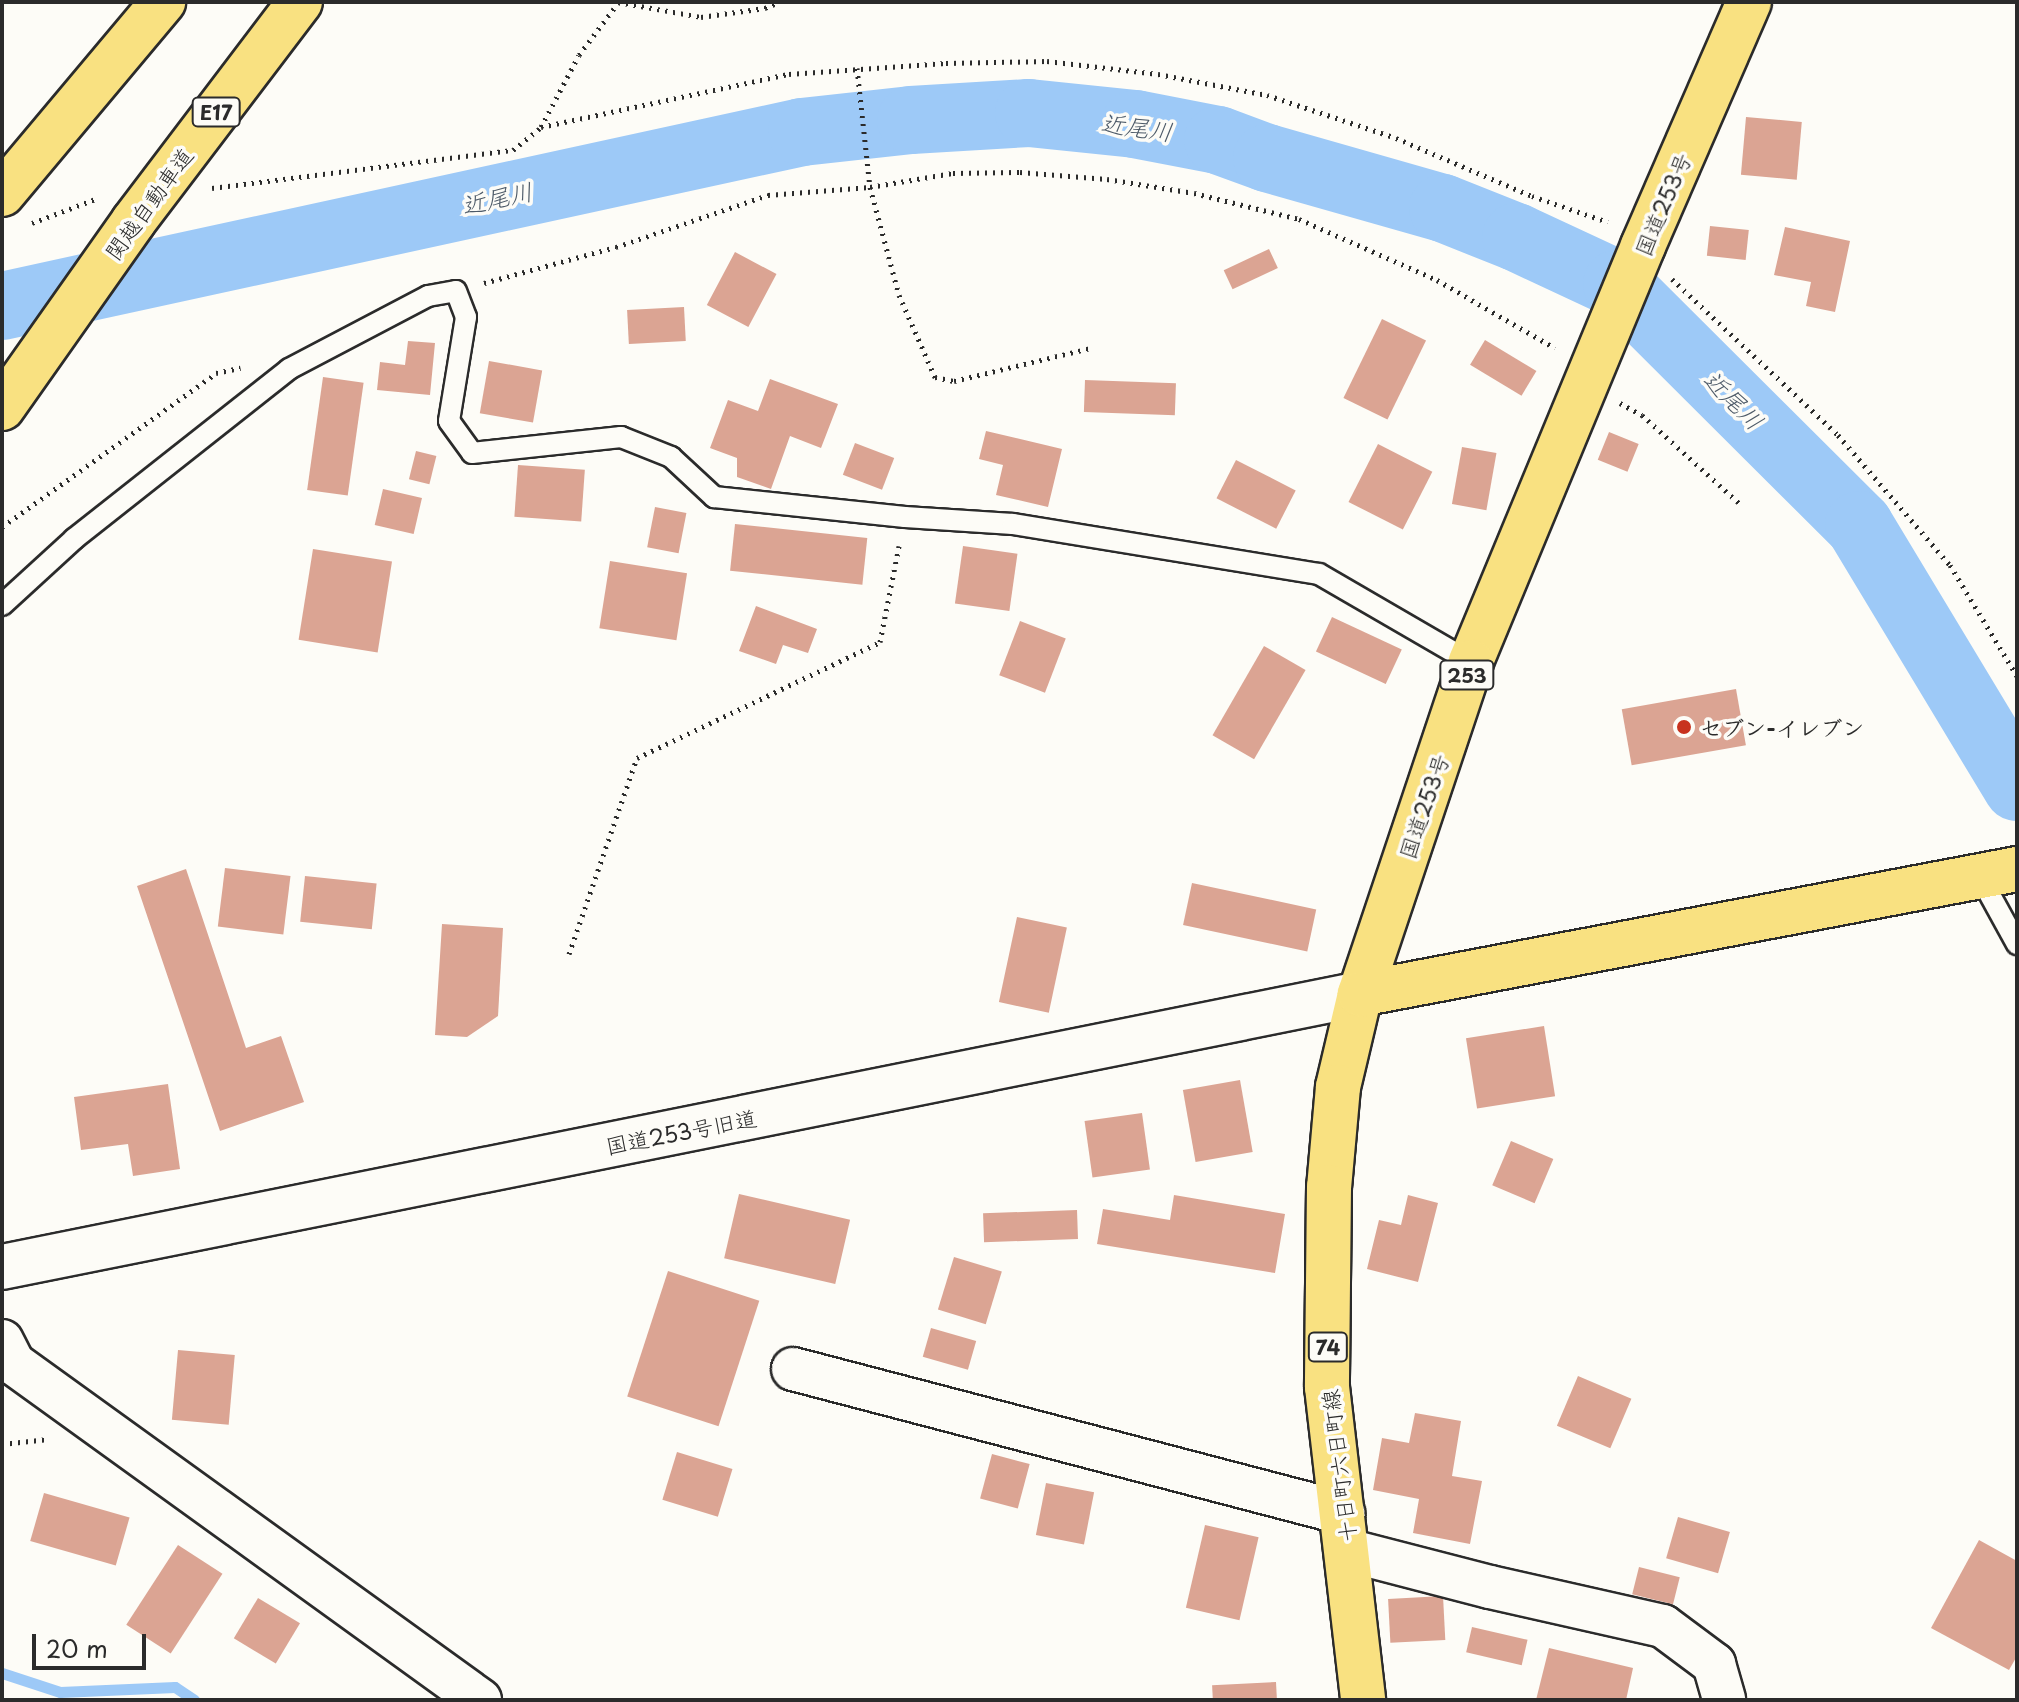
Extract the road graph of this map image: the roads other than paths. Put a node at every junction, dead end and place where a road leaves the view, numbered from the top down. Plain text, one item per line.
1 (163, 2) edge
2 (300, 2) edge
3 (1749, 2) edge
4 (14, 210) edge
5 (5, 403) edge
6 (2, 605) edge
7 (1471, 662) junction
8 (1997, 872) edge
9 (2017, 944) edge
10 (1360, 994) junction
11 (2, 1267) edge
12 (2, 1341) edge
13 (793, 1369) dead end
14 (1345, 1531) junction
15 (480, 1700) edge
16 (1363, 1700) edge
17 (1724, 1700) edge

1 - 4 main road
2 - 5 main road, 関越自動車道 / E17
3 - 7 main road, 国道253号 / 253
6 - 7 lane
7 - 10 main road, 国道253号 / 253
8 - 9 lane
8 - 10 main road
10 - 11 street, 国道253号旧道
10 - 14 main road, 十日町六日町線 / 74
12 - 15 street
13 - 14 street
14 - 16 main road, 十日町六日町線 / 74
14 - 17 street

